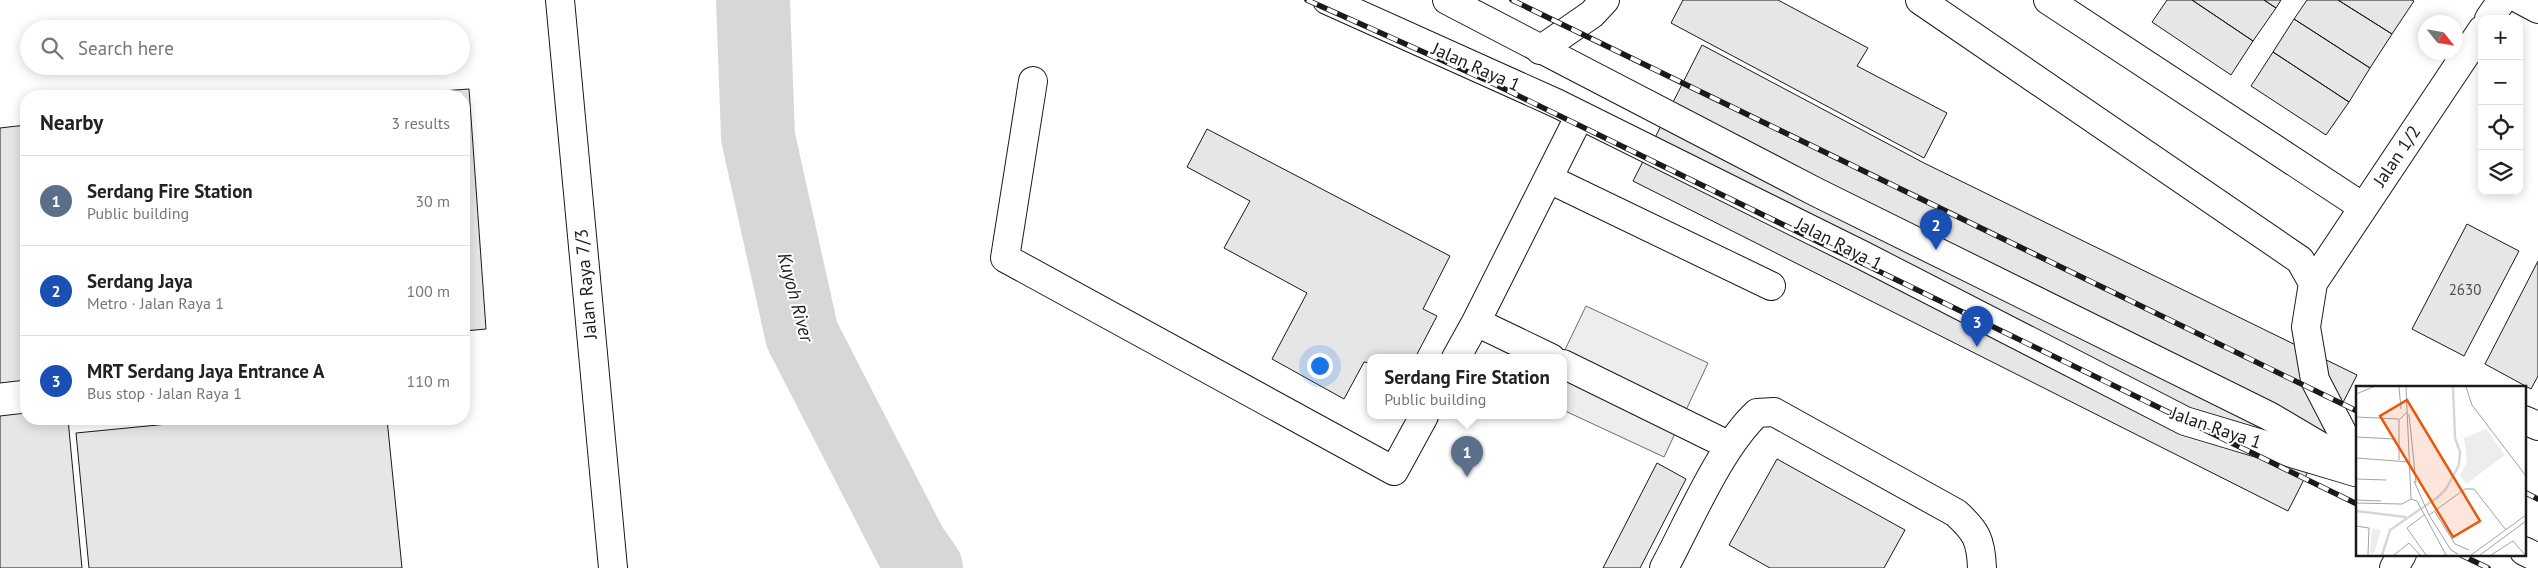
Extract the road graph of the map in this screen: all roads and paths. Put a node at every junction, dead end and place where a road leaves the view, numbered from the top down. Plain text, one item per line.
1 (560, 0) edge
2 (1327, 0) edge
3 (1446, 0) edge
4 (1605, 0) edge
5 (1920, 0) edge
6 (2502, 0) edge
7 (2521, 0) edge
8 (2054, 2) edge
9 (2538, 9) edge
10 (2492, 15) edge
11 (2478, 36) edge
12 (1540, 50) junction
13 (1032, 81) dead end
14 (1580, 116) junction
15 (1549, 178) junction
16 (2363, 207) junction
17 (2313, 283) junction
18 (1771, 286) dead end
19 (1476, 322) junction
20 (1458, 354) edge
21 (1542, 354) edge
22 (1567, 366) edge
23 (1422, 419) edge
24 (2526, 421) edge
25 (2538, 426) edge
26 (1730, 446) junction
27 (2356, 453) edge
28 (2356, 467) edge
29 (2356, 473) edge
30 (2526, 552) edge
31 (2401, 556) edge
32 (2538, 558) edge
33 (612, 568) edge
34 (1664, 568) edge
35 (1982, 568) edge
36 (2394, 568) edge

1 - 33 street, Jalan Raya 7/3
2 - 14 street, Jalan Raya 1
3 - 12 street, Jalan Raya 1
4 - 12 street
5 - 17 street
6 - 10 street
7 - 9 street
8 - 16 street
11 - 16 street, Jalan 1/2
12 - 28 street, Jalan Raya 1
13 - 23 street
14 - 15 street
14 - 29 street, Jalan Raya 1
15 - 18 street
15 - 19 street
16 - 17 street, Jalan 1/2
17 - 27 street
19 - 20 street
19 - 21 street
22 - 26 street
24 - 25 street
26 - 34 street
26 - 35 street
30 - 32 street
31 - 36 street

